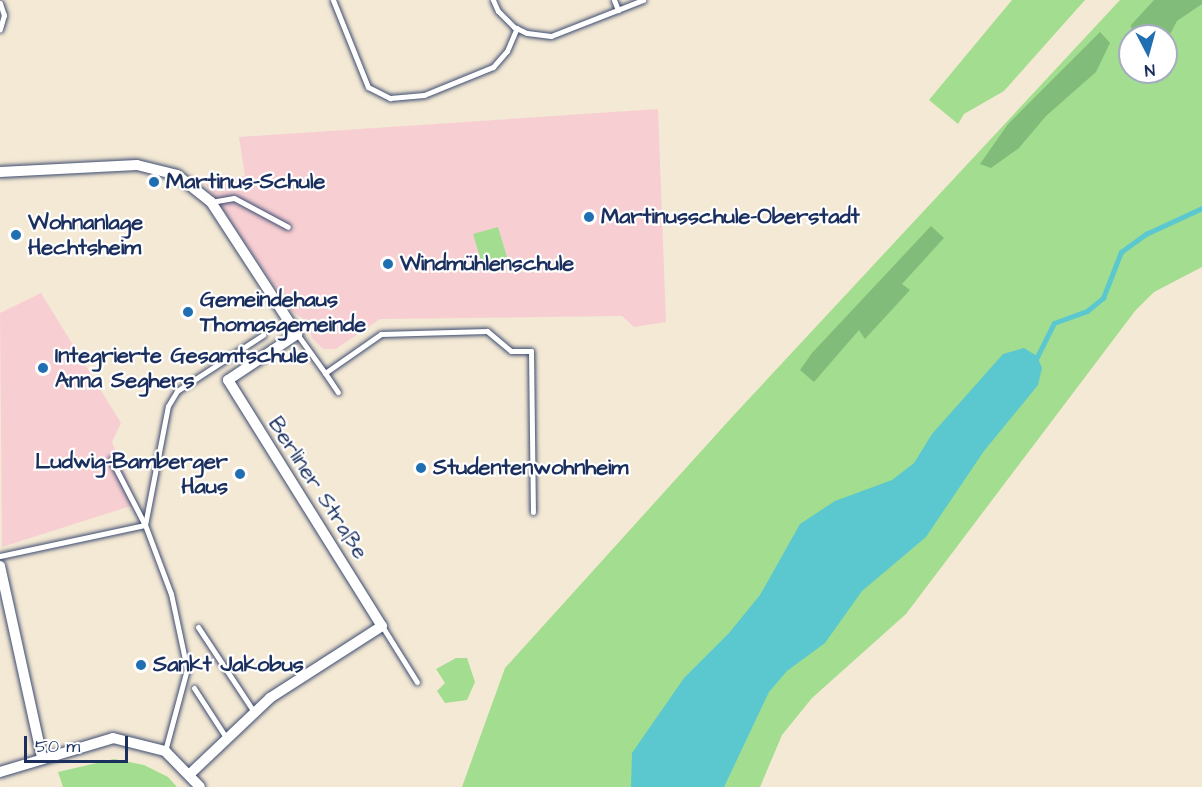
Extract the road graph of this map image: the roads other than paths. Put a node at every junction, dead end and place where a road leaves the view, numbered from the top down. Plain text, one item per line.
1 (333, 0) edge
2 (493, 0) edge
3 (614, 0) edge
4 (643, 0) edge
5 (0, 3) edge
6 (618, 10) junction
7 (517, 28) junction
8 (0, 29) edge
9 (0, 172) edge
10 (211, 202) junction
11 (288, 227) dead end
12 (297, 334) junction
13 (263, 335) dead end
14 (325, 373) junction
15 (338, 392) dead end
16 (111, 459) dead end
17 (533, 512) dead end
18 (145, 525) junction
19 (0, 556) edge
20 (0, 566) edge
21 (2, 581) edge
22 (382, 626) junction
23 (198, 627) dead end
24 (417, 681) dead end
25 (194, 688) dead end
26 (254, 712) junction
27 (227, 739) junction
28 (165, 752) junction
29 (42, 758) junction
30 (0, 772) edge
31 (190, 774) junction
32 (200, 787) edge

1 - 7 lane
2 - 7 lane
3 - 6 lane
4 - 6 lane
5 - 8 lane
6 - 7 lane
9 - 10 street
10 - 11 lane
10 - 12 street
12 - 14 lane
12 - 22 street, Berliner Straße
13 - 18 lane
14 - 15 lane
14 - 17 lane
16 - 18 lane
18 - 19 lane
18 - 28 lane
20 - 21 street
21 - 29 street
22 - 24 lane, Berliner Straße
22 - 26 street
23 - 26 lane
25 - 27 lane
26 - 27 street
27 - 31 street
28 - 29 street
28 - 31 street
29 - 30 street
31 - 32 street

